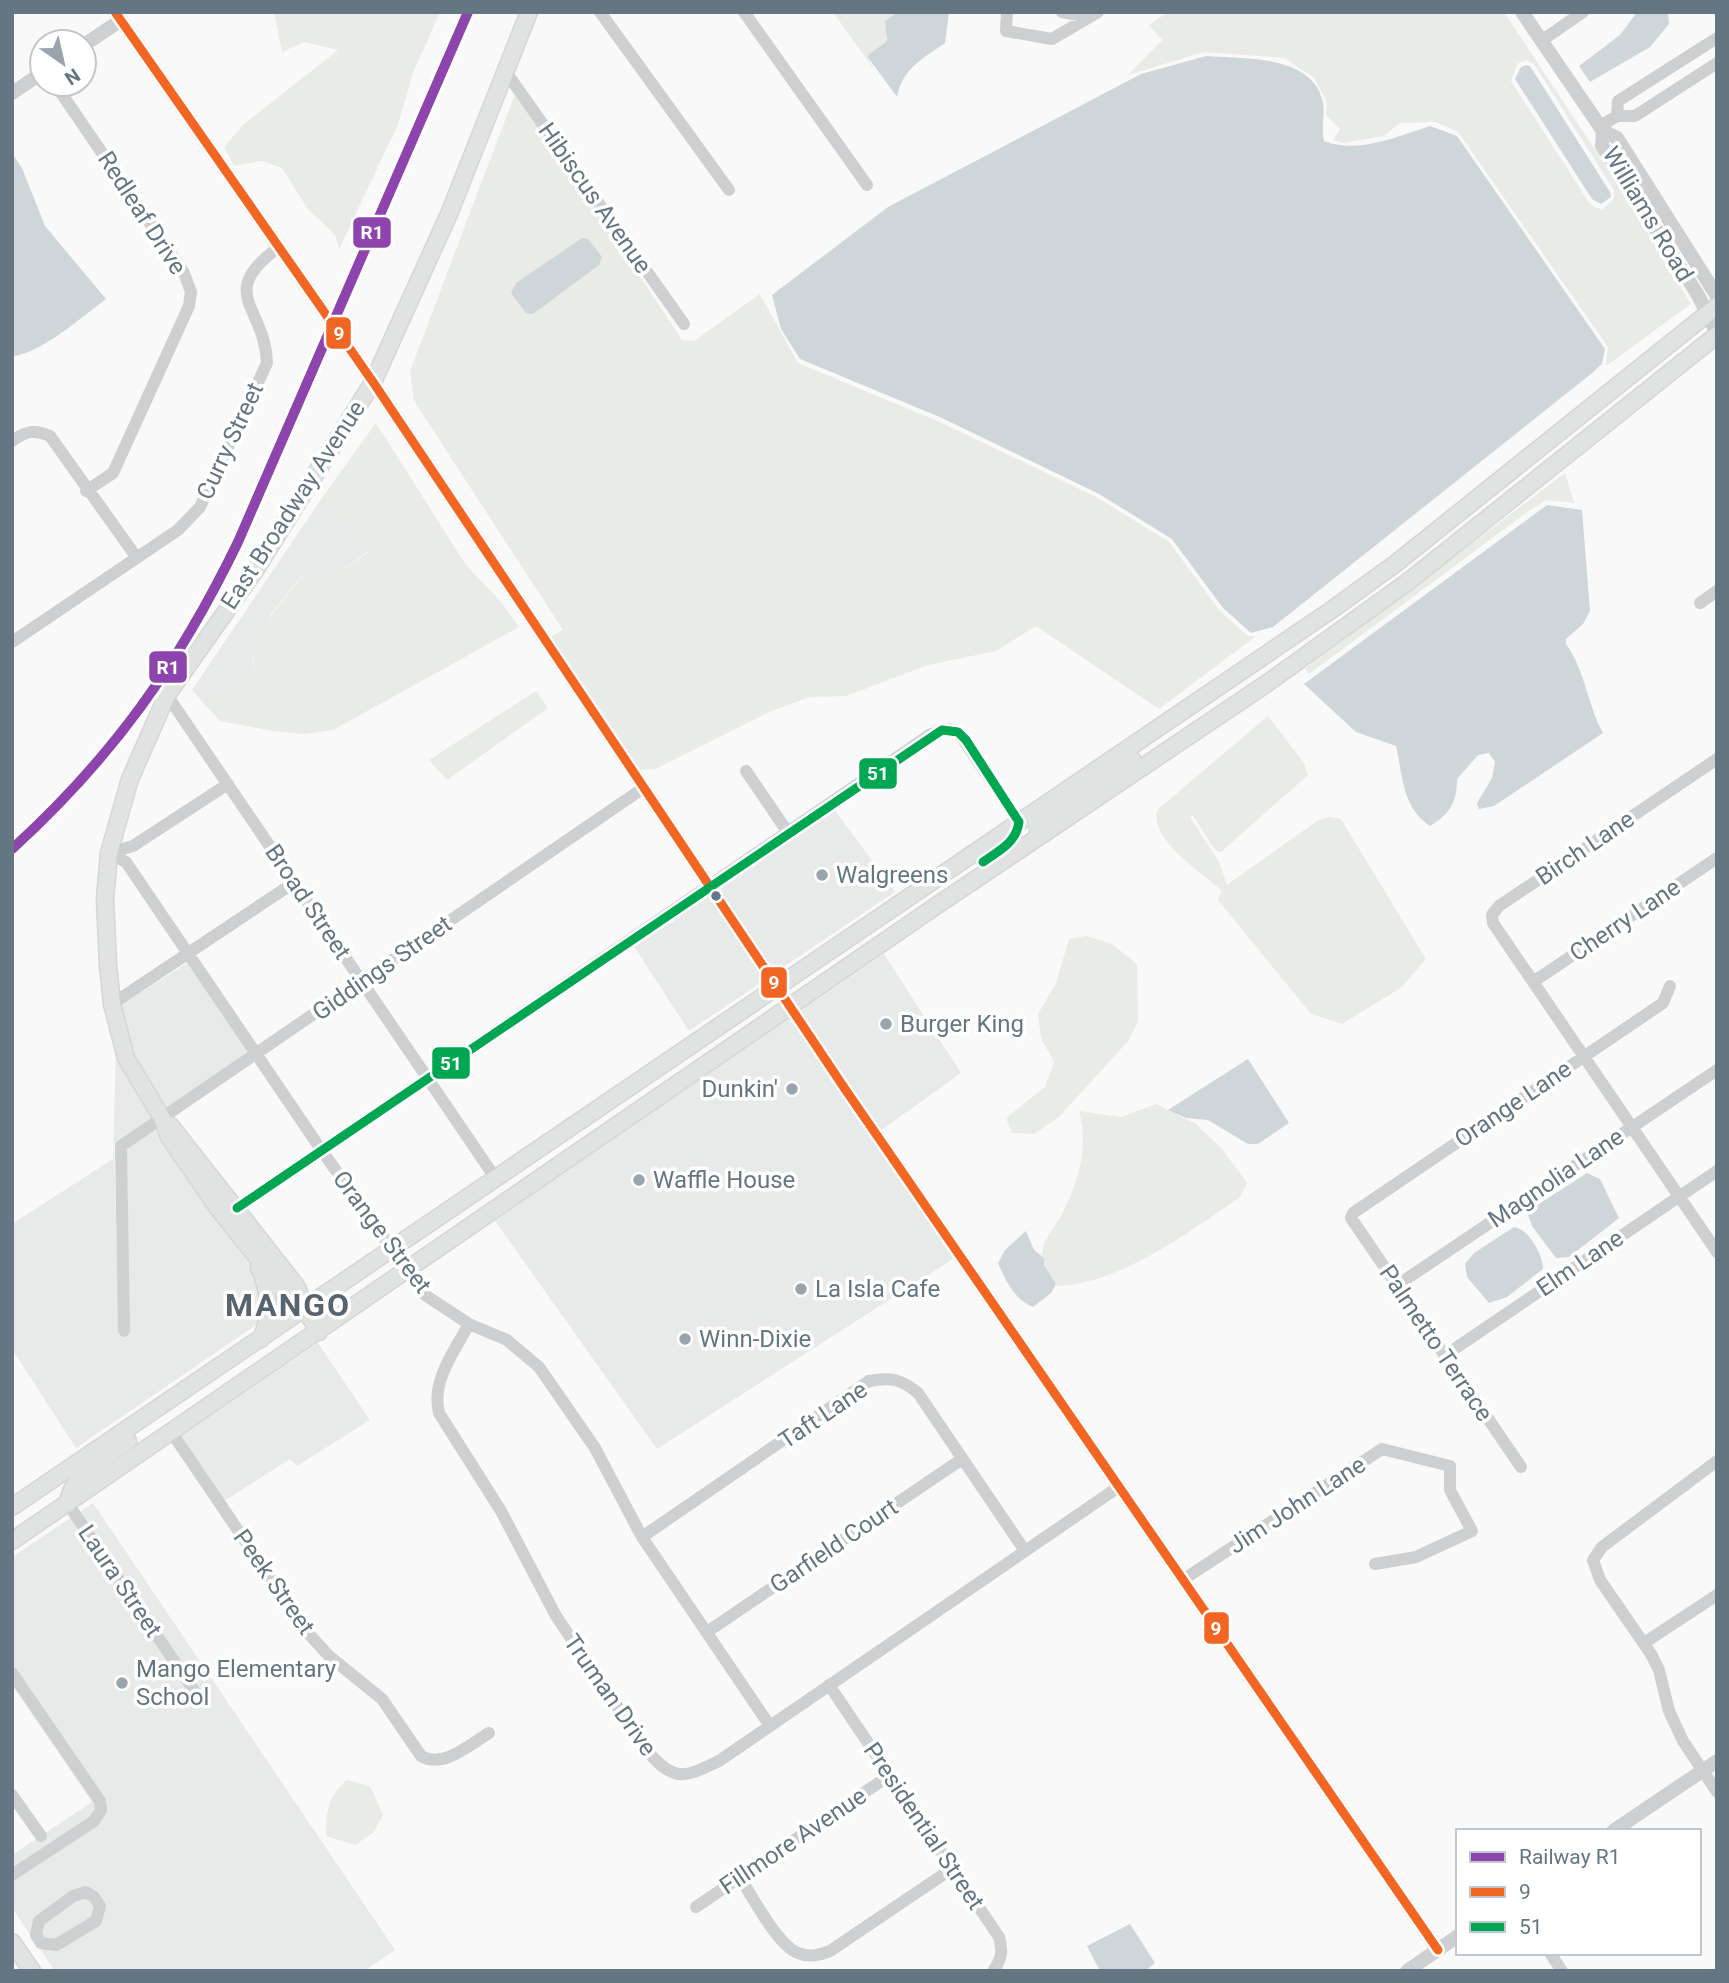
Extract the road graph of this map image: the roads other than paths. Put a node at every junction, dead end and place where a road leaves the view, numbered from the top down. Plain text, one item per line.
1 (529, 12) edge
2 (600, 12) edge
3 (744, 12) edge
4 (1007, 12) edge
5 (1062, 12) edge
6 (1522, 12) edge
7 (1583, 12) edge
8 (1094, 15) edge
9 (118, 16) edge
10 (98, 33) edge
11 (1717, 38) edge
12 (1541, 40) junction
13 (1717, 63) edge
14 (506, 72) junction
15 (28, 82) edge
16 (12, 93) edge
17 (65, 98) edge
18 (1617, 116) junction
19 (1601, 129) junction
20 (867, 185) dead end
21 (729, 190) dead end
22 (279, 247) junction
23 (1717, 296) edge
24 (1712, 309) edge
25 (684, 324) dead end
26 (1717, 334) edge
27 (373, 382) junction
28 (12, 441) edge
29 (86, 491) junction
30 (137, 558) junction
31 (1717, 591) edge
32 (1700, 603) dead end
33 (12, 642) edge
34 (167, 695) junction
35 (1166, 723) junction
36 (1717, 759) edge
37 (746, 771) dead end
38 (228, 784) junction
39 (642, 789) junction
40 (1019, 822) junction
41 (789, 834) junction
42 (1038, 837) junction
43 (109, 853) junction
44 (1717, 858) edge
45 (295, 882) junction
46 (708, 887) junction
47 (936, 906) junction
48 (190, 954) junction
49 (362, 980) junction
50 (1533, 982) junction
51 (776, 986) junction
52 (1670, 986) dead end
53 (112, 1004) junction
54 (789, 1007) junction
55 (258, 1055) junction
56 (1583, 1056) junction
57 (1717, 1070) edge
58 (428, 1077) junction
59 (162, 1118) junction
60 (1631, 1127) junction
61 (323, 1151) junction
62 (1717, 1171) edge
63 (496, 1178) junction
64 (1679, 1197) junction
65 (237, 1208) junction
66 (1351, 1218) joint
67 (250, 1249) junction
68 (391, 1249) junction
69 (1717, 1252) edge
70 (407, 1270) junction
71 (1396, 1286) junction
72 (305, 1310) junction
73 (469, 1324) junction
74 (124, 1331) dead end
75 (319, 1332) junction
76 (261, 1339) junction
77 (1444, 1356) junction
78 (152, 1413) junction
79 (172, 1433) junction
80 (962, 1459) junction
81 (1717, 1461) edge
82 (1521, 1467) dead end
83 (1120, 1486) junction
84 (68, 1504) junction
85 (12, 1507) edge
86 (642, 1537) junction
87 (12, 1541) edge
88 (1025, 1551) junction
89 (1375, 1564) dead end
90 (1184, 1579) junction
91 (1717, 1595) edge
92 (706, 1632) junction
93 (1644, 1643) junction
94 (12, 1673) edge
95 (829, 1685) junction
96 (195, 1692) dead end
97 (770, 1726) junction
98 (489, 1733) dead end
99 (1717, 1761) edge
100 (1702, 1771) junction
101 (890, 1775) junction
102 (1717, 1792) edge
103 (12, 1795) edge
104 (1617, 1829) edge
105 (41, 1836) dead end
106 (953, 1868) junction
107 (12, 1875) edge
108 (740, 1878) junction
109 (696, 1907) dead end
110 (1456, 1937) edge
111 (38, 1939) junction
112 (13, 1943) edge
113 (1438, 1950) junction
114 (1551, 1955) edge
115 (32, 1971) edge
116 (38, 1971) edge
117 (993, 1971) edge
118 (1407, 1971) edge
119 (1562, 1971) edge

1 - 14 main road, East Broadway Avenue
2 - 21 street
3 - 20 street
4 - 8 street
5 - 8 street
6 - 12 street, Williams Road
7 - 12 street
9 - 10 street
9 - 22 street
11 - 18 street
12 - 19 street, Williams Road
13 - 18 street
14 - 25 street, Hibiscus Avenue
14 - 27 main road, East Broadway Avenue
15 - 16 street
17 - 29 street, Redleaf Drive
18 - 19 street
19 - 23 street, Williams Road
19 - 24 street, Williams Road
22 - 27 street
22 - 30 street, Curry Street
24 - 26 street, Williams Road
24 - 35 main road
26 - 42 main road
27 - 34 main road, East Broadway Avenue
27 - 39 street
28 - 29 street
29 - 30 street
30 - 33 street, Curry Street
31 - 32 street
34 - 38 street, Broad Street
34 - 43 main road, East Broadway Avenue
35 - 40 main road
35 - 42 main road
36 - 50 street, Birch Lane
37 - 41 street
38 - 43 street
38 - 45 street, Broad Street
39 - 46 street
39 - 49 street, Giddings Street
40 - 41 street
40 - 47 main road
40 - 51 main road
41 - 46 street
42 - 47 main road
43 - 48 street, Orange Street
43 - 53 main road, East Broadway Avenue
44 - 50 street, Cherry Lane
45 - 48 street
45 - 49 street, Broad Street
46 - 51 street
46 - 58 street
47 - 54 main road
48 - 53 street
48 - 55 street, Orange Street
49 - 55 street, Giddings Street
49 - 58 street, Broad Street
50 - 56 street
51 - 54 street
51 - 63 main road
52 - 56 street, Orange Lane
53 - 59 main road, East Broadway Avenue
54 - 70 main road
54 - 83 street
55 - 59 street, Giddings Street
55 - 61 street, Orange Street
56 - 60 street
56 - 66 street, Orange Lane
57 - 60 street, Magnolia Lane
58 - 61 street
58 - 63 street, Broad Street
59 - 65 main road
59 - 67 main road
59 - 74 street, Giddings Street
60 - 64 street
60 - 71 street, Magnolia Lane
61 - 65 street
61 - 68 street, Orange Street
62 - 64 street, Elm Lane
63 - 68 main road
64 - 69 street
64 - 77 street, Elm Lane
65 - 72 main road
66 - 71 street, Palmetto Terrace
67 - 72 main road
67 - 76 main road
68 - 70 street, Orange Street
68 - 72 main road
70 - 73 street, Orange Street
70 - 75 main road
71 - 77 street, Palmetto Terrace
72 - 75 main road
72 - 76 main road
73 - 86 street, Orange Street
73 - 97 street, Truman Drive
75 - 79 main road
76 - 78 main road
77 - 82 street, Palmetto Terrace
78 - 84 main road
78 - 85 main road
79 - 84 main road
79 - 98 street, Peek Street
80 - 86 street, Taft Lane
80 - 88 street, Taft Lane
80 - 92 street, Garfield Court
81 - 93 street
83 - 88 street, Truman Drive
83 - 90 street
84 - 87 main road
84 - 96 street, Laura Street
86 - 92 street, Orange Street
88 - 95 street, Truman Drive
89 - 90 street, Jim John Lane
90 - 113 street
91 - 93 street
92 - 97 street, Orange Street
93 - 100 street
94 - 107 street
95 - 97 street, Truman Drive
95 - 101 street, Presidential Street
99 - 100 street
100 - 102 street
100 - 104 street
101 - 106 street, Presidential Street
101 - 108 street, Fillmore Avenue
103 - 105 street
106 - 108 street
106 - 117 street, Presidential Street
108 - 109 street, Fillmore Avenue
110 - 113 street
111 - 111 street
111 - 112 street
111 - 116 street
112 - 115 main road
113 - 118 street
114 - 119 street

